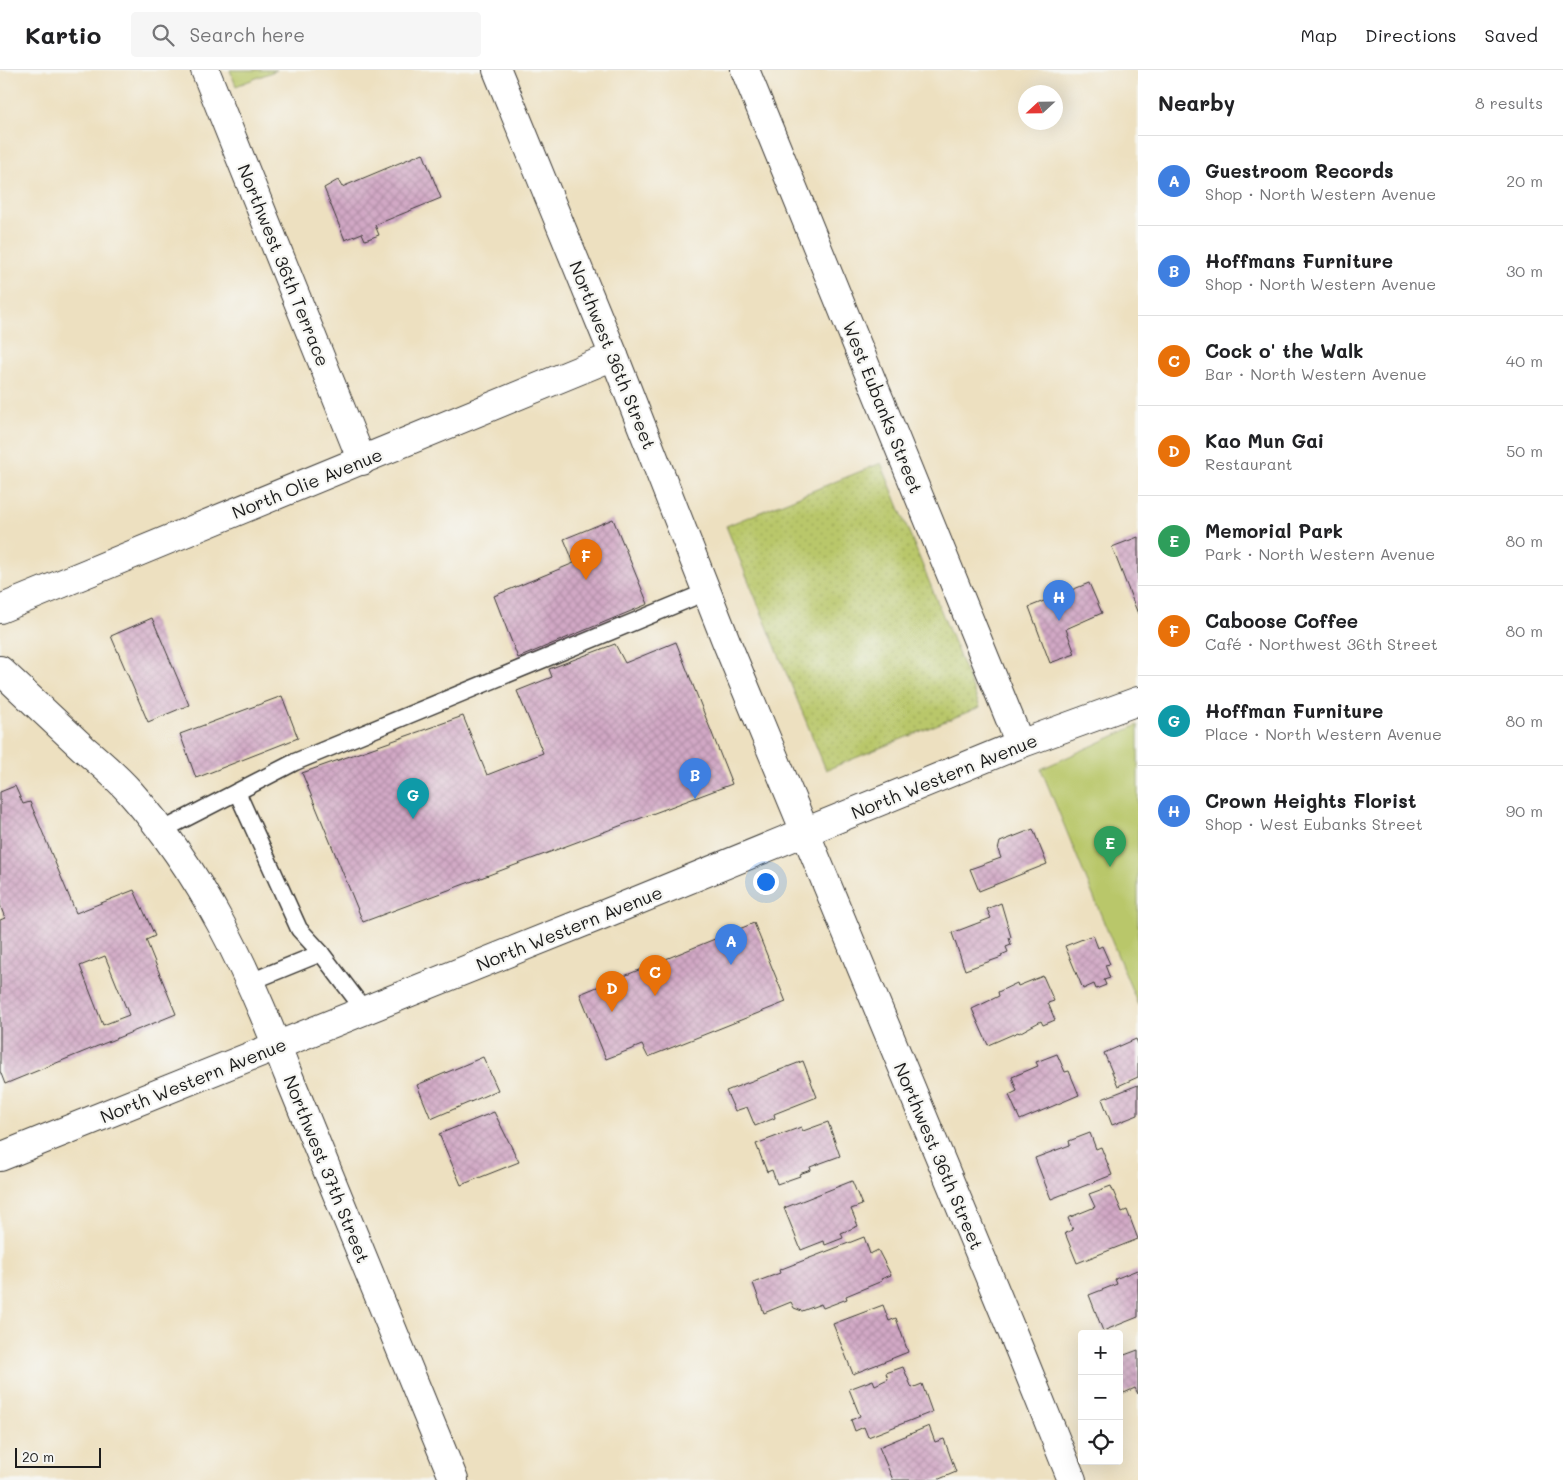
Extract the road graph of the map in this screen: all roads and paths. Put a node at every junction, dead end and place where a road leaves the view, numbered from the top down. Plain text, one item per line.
1 (205, 70) edge
2 (497, 70) edge
3 (746, 70) edge
4 (614, 356) junction
5 (362, 461) junction
6 (706, 592) junction
7 (0, 609) edge
8 (0, 670) edge
9 (1138, 701) edge
10 (1020, 744) junction
11 (237, 792) junction
12 (161, 831) junction
13 (804, 832) junction
14 (320, 953) junction
15 (250, 982) junction
16 (365, 1011) junction
17 (277, 1046) junction
18 (0, 1157) edge
19 (454, 1480) edge
20 (1072, 1480) edge

1 - 5 street, Northwest 36th Terrace
2 - 4 street, Northwest 36th Street
3 - 10 street, West Eubanks Street
4 - 5 street, North Olie Avenue
4 - 6 street, Northwest 36th Street
5 - 7 street, North Olie Avenue
6 - 11 lane
6 - 13 street, Northwest 36th Street
8 - 12 street, Northwest 37th Street
9 - 10 street, North Western Avenue
10 - 13 street, North Western Avenue
11 - 12 lane
11 - 14 lane
12 - 15 street, Northwest 37th Street
13 - 16 street, North Western Avenue
13 - 20 street, Northwest 36th Street
14 - 15 lane
14 - 16 lane
15 - 17 street, Northwest 37th Street
16 - 17 street, North Western Avenue
17 - 18 street, North Western Avenue
17 - 19 street, Northwest 37th Street

